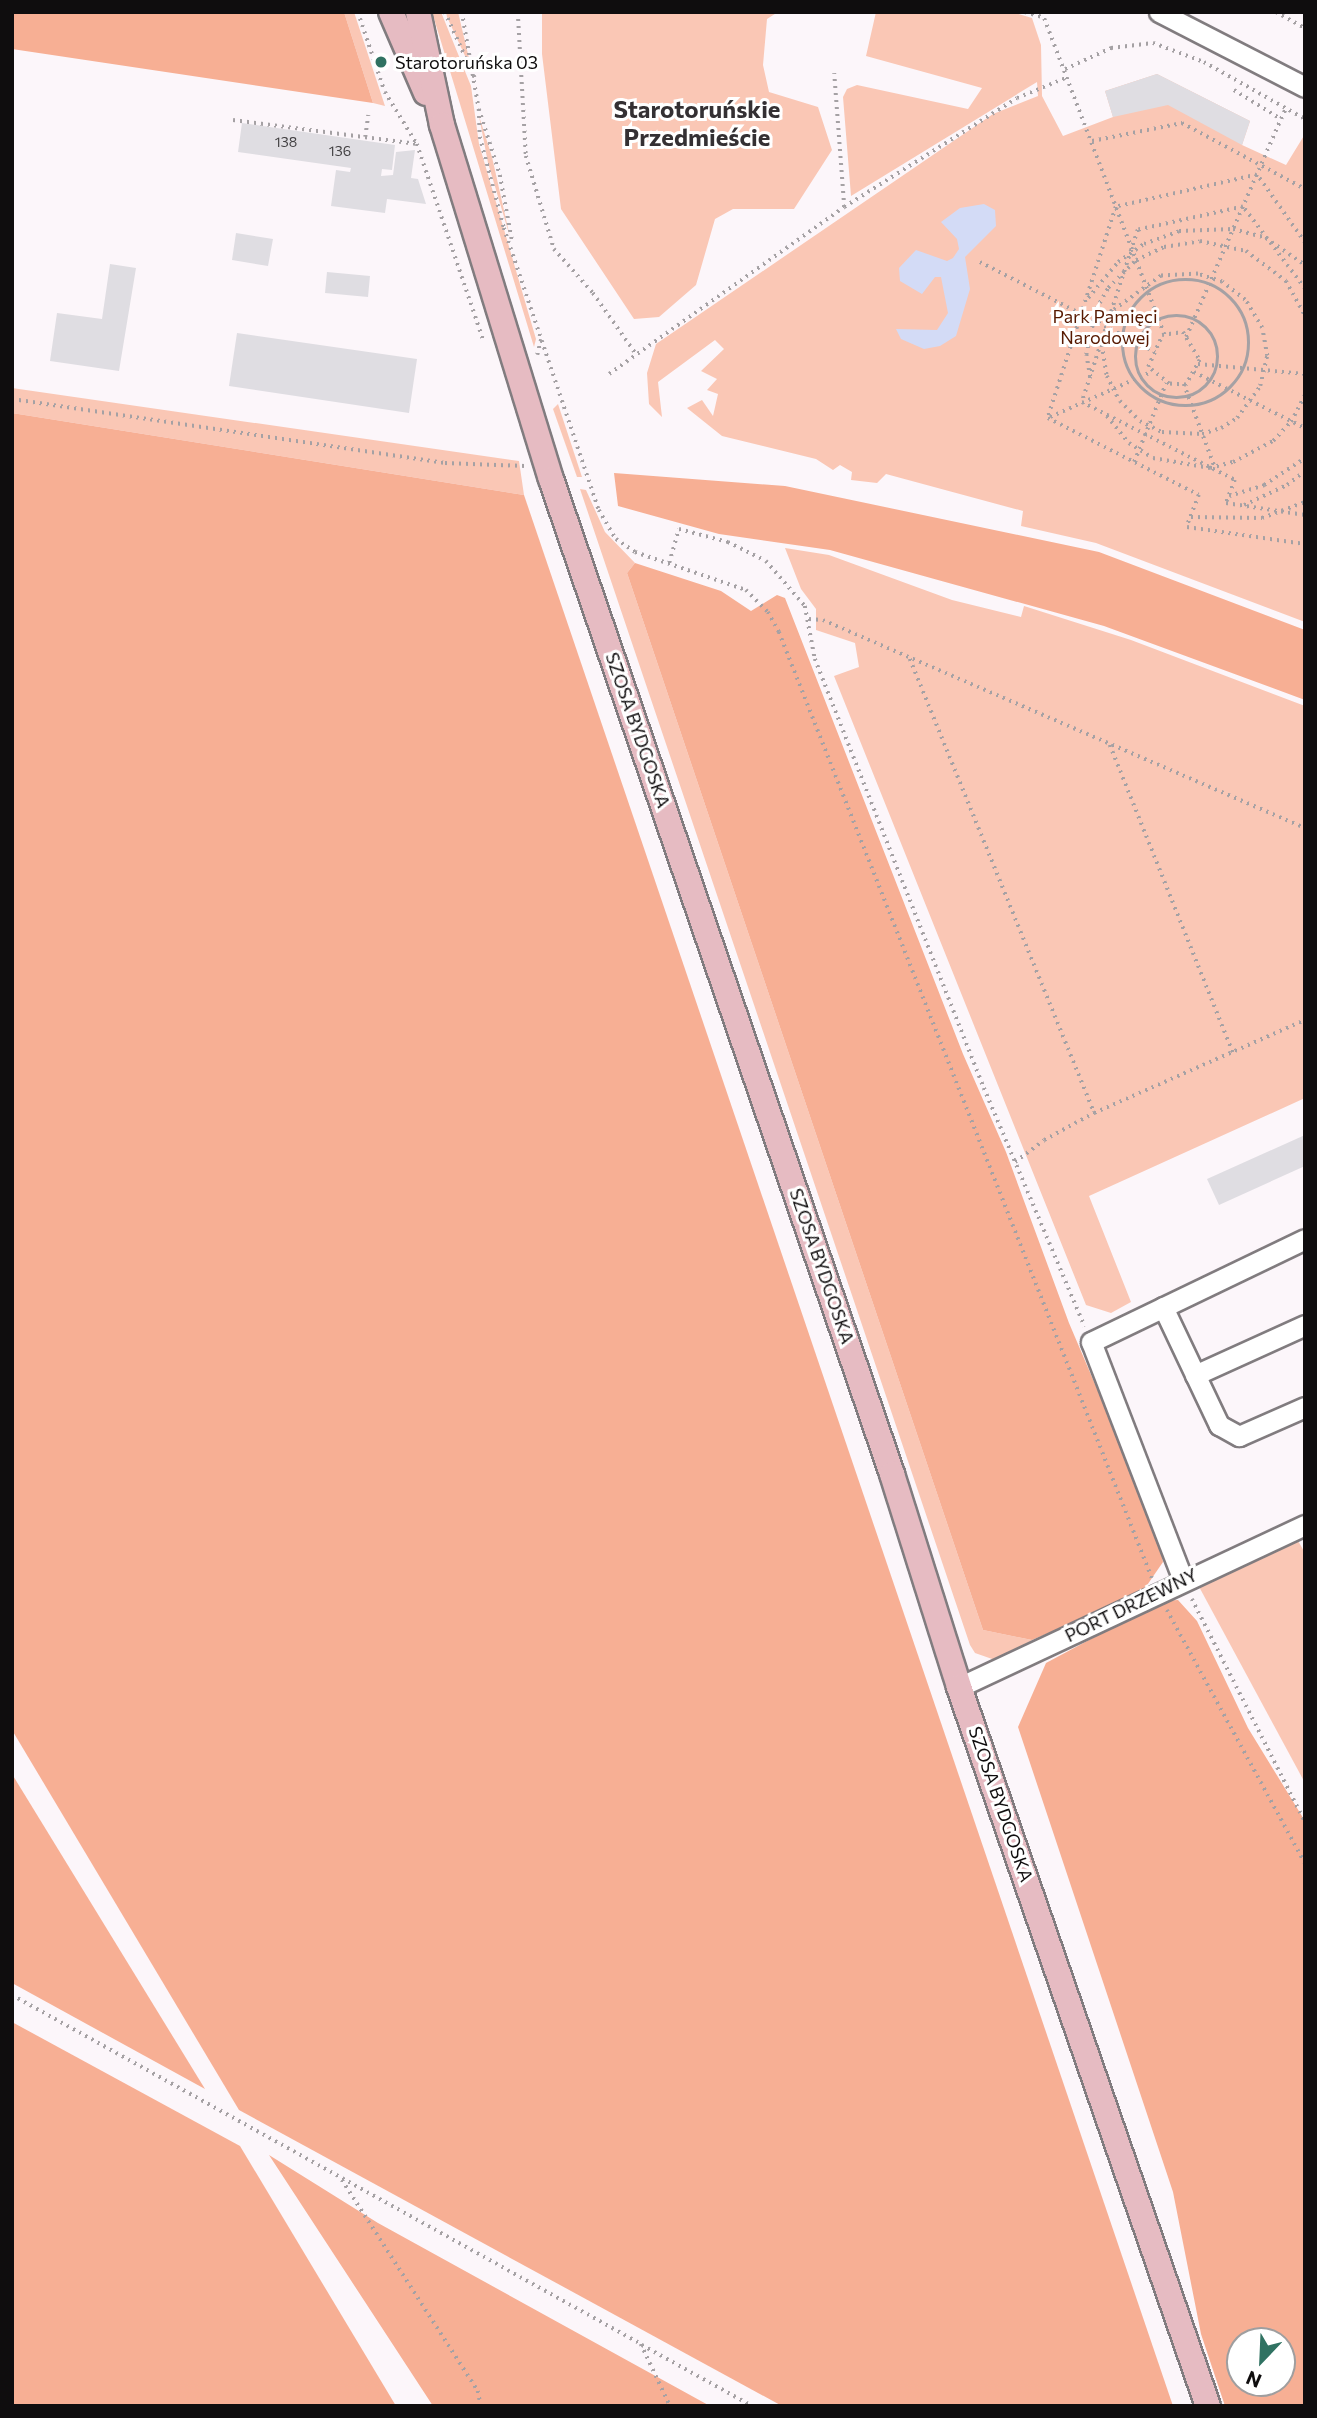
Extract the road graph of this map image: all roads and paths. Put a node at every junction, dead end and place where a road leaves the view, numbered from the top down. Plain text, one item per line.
1 (358, 12) edge
2 (391, 12) edge
3 (418, 12) edge
4 (445, 12) edge
5 (462, 12) edge
6 (518, 12) edge
7 (1025, 12) edge
8 (1159, 12) edge
9 (1276, 12) edge
10 (1043, 15) edge
11 (1305, 29) edge
12 (1065, 69) junction
13 (834, 73) dead end
14 (1068, 77) junction
15 (475, 78) junction
16 (1305, 87) edge
17 (1234, 90) dead end
18 (1286, 108) junction
19 (479, 109) junction
20 (368, 115) dead end
21 (1281, 119) junction
22 (1305, 119) edge
23 (233, 120) dead end
24 (442, 125) junction
25 (365, 137) junction
26 (1092, 141) junction
27 (418, 144) junction
28 (1262, 164) junction
29 (1257, 175) junction
30 (1305, 189) edge
31 (844, 206) junction
32 (1116, 207) junction
33 (1243, 207) junction
34 (1233, 229) junction
35 (1266, 238) junction
36 (450, 242) dead end
37 (512, 242) junction
38 (1305, 243) edge
39 (1226, 245) junction
40 (1132, 252) junction
41 (1136, 260) junction
42 (980, 262) dead end
43 (1305, 265) edge
44 (1125, 271) junction
45 (1212, 277) junction
46 (1145, 284) junction
47 (1209, 285) junction
48 (1305, 289) edge
49 (1149, 293) junction
50 (1085, 303) junction
51 (1111, 313) junction
52 (1082, 314) junction
53 (1305, 315) edge
54 (1194, 319) junction
55 (1092, 320) junction
56 (1159, 320) junction
57 (1107, 327) junction
58 (1164, 335) junction
59 (1124, 336) junction
60 (1186, 337) junction
61 (1102, 343) junction
62 (1138, 343) junction
63 (1155, 352) junction
64 (636, 354) junction
65 (1198, 364) junction
66 (1216, 366) junction
67 (1243, 369) junction
68 (1264, 371) junction
69 (1151, 372) junction
70 (1194, 372) junction
71 (609, 374) dead end
72 (1305, 374) edge
73 (1141, 377) junction
74 (1090, 379) junction
75 (1135, 379) junction
76 (1211, 381) junction
77 (1166, 383) junction
78 (1184, 384) junction
79 (1112, 389) junction
80 (1229, 390) junction
81 (1305, 395) edge
82 (1188, 397) junction
83 (12, 399) edge
84 (1160, 399) junction
85 (1252, 401) junction
86 (1082, 402) junction
87 (1192, 406) junction
88 (1105, 414) junction
89 (1048, 418) junction
90 (1291, 422) junction
91 (1149, 426) junction
92 (1305, 428) edge
93 (1202, 434) junction
94 (1145, 435) junction
95 (1139, 450) junction
96 (1305, 458) edge
97 (1134, 462) junction
98 (526, 463) dead end
99 (1214, 468) junction
100 (1305, 471) edge
101 (1228, 496) junction
102 (1305, 502) edge
103 (1242, 506) junction
104 (1285, 512) junction
105 (1305, 515) edge
106 (1191, 517) junction
107 (1305, 544) edge
108 (669, 563) junction
109 (809, 619) junction
110 (910, 659) junction
111 (1110, 744) junction
112 (1305, 828) edge
113 (1305, 1020) edge
114 (1233, 1052) junction
115 (1094, 1113) junction
116 (1014, 1163) junction
117 (1305, 1239) edge
118 (1163, 1307) junction
119 (1305, 1325) edge
120 (1091, 1342) junction
121 (1195, 1375) junction
122 (1305, 1407) edge
123 (1305, 1525) edge
124 (1183, 1580) junction
125 (1158, 1593) junction
126 (959, 1687) junction
127 (1305, 1822) edge
128 (1305, 1863) edge
129 (12, 1995) edge
130 (341, 2178) junction
131 (640, 2344) junction
132 (481, 2406) edge
133 (670, 2406) edge
134 (752, 2406) edge
135 (1208, 2406) edge

1 - 27 path
2 - 24 main road, SZOSA BYDGOSKA
3 - 24 main road, SZOSA BYDGOSKA
4 - 15 path
5 - 15 path
6 - 64 path
7 - 10 path
8 - 16 street
9 - 11 path
10 - 12 path
12 - 14 path
12 - 18 path
13 - 31 path
14 - 26 path
14 - 31 path
15 - 19 path
17 - 21 path
18 - 21 path
18 - 22 path
19 - 37 path
19 - 37 path
20 - 25 path
21 - 28 path
23 - 25 path
24 - 126 main road, SZOSA BYDGOSKA
25 - 27 path
26 - 28 path
26 - 32 path
27 - 36 path
28 - 29 path
28 - 30 path
29 - 32 path
29 - 33 path
29 - 38 path
31 - 64 path
32 - 40 path
32 - 50 path
33 - 34 path
33 - 35 path
33 - 40 path
34 - 35 path
34 - 39 path
34 - 40 path
35 - 43 path
35 - 48 path
37 - 108 path
39 - 41 path
39 - 45 path
39 - 53 path
40 - 41 path
40 - 44 path
40 - 50 path
41 - 44 path
41 - 46 path
42 - 52 path
44 - 51 path
44 - 55 path
45 - 46 path
45 - 47 path
45 - 68 path
46 - 49 path
46 - 51 path
47 - 49 path
47 - 54 path
47 - 67 path
49 - 56 path
49 - 59 path
50 - 52 path
51 - 57 path
52 - 55 path
52 - 89 path
54 - 56 path
54 - 60 path
54 - 66 path
55 - 57 path
55 - 74 path
56 - 58 path
56 - 62 path
57 - 59 path
57 - 61 path
58 - 60 path
58 - 63 path
59 - 62 path
59 - 75 path
60 - 65 path
61 - 74 path
61 - 79 path
62 - 63 path
62 - 73 path
63 - 69 path
64 - 71 path
65 - 66 path
65 - 70 path
66 - 67 path
66 - 76 path
67 - 68 path
67 - 80 path
68 - 72 path
68 - 85 path
69 - 73 path
69 - 77 path
70 - 76 path
70 - 78 path
73 - 75 path
73 - 84 path
74 - 86 path
75 - 79 path
75 - 84 path
76 - 80 path
76 - 82 path
77 - 78 path
77 - 84 path
78 - 82 path
79 - 86 path
79 - 91 path
80 - 85 path
80 - 87 path
81 - 90 path
82 - 84 path
82 - 87 path
83 - 98 path
84 - 87 path
84 - 91 path
85 - 90 path
85 - 93 path
86 - 88 path
86 - 89 path
87 - 93 path
88 - 94 path
88 - 95 path
89 - 97 path
90 - 92 path
90 - 99 path
91 - 93 path
91 - 94 path
93 - 99 path
94 - 95 path
94 - 99 path
95 - 97 path
95 - 99 path
96 - 101 path
97 - 106 path
99 - 101 path
100 - 103 path
101 - 103 path
102 - 104 path
103 - 104 path
104 - 105 path
104 - 106 path
106 - 107 path
108 - 109 path
108 - 125 path
109 - 110 path
109 - 116 path
110 - 111 path
110 - 115 path
111 - 112 path
111 - 114 path
113 - 114 path
114 - 115 path
115 - 116 path
116 - 120 path
117 - 118 street
118 - 120 street
118 - 121 street
119 - 121 street
120 - 124 street
121 - 122 street
123 - 124 street, PORT DRZEWNY
124 - 125 street, PORT DRZEWNY
124 - 127 path
125 - 126 street, PORT DRZEWNY
125 - 128 path
126 - 135 main road, SZOSA BYDGOSKA
129 - 130 path
130 - 131 path
130 - 132 path
131 - 133 path
131 - 134 path

